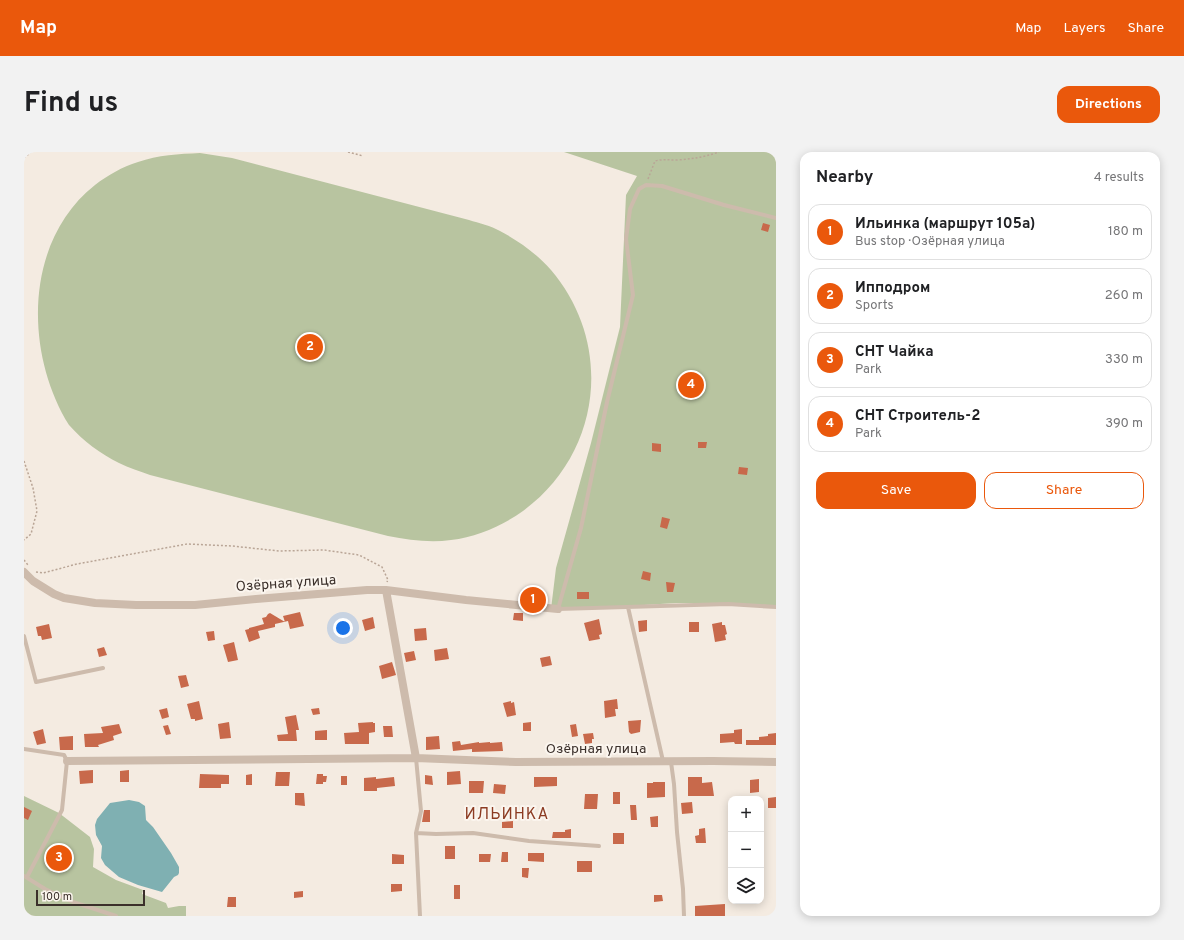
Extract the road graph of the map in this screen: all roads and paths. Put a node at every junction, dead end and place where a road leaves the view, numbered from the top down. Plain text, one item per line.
1 (31, 152) edge
2 (348, 152) edge
3 (719, 152) edge
4 (363, 156) dead end
5 (24, 158) edge
6 (646, 184) junction
7 (776, 218) edge
8 (24, 461) edge
9 (24, 540) edge
10 (24, 560) edge
11 (28, 570) edge
12 (35, 572) dead end
13 (386, 590) junction
14 (628, 607) junction
15 (776, 608) edge
16 (558, 609) junction
17 (24, 636) edge
18 (104, 668) dead end
19 (24, 749) edge
20 (416, 758) junction
21 (67, 761) junction
22 (667, 761) junction
23 (776, 762) edge
24 (416, 833) junction
25 (599, 846) dead end
26 (26, 876) edge
27 (116, 916) edge
28 (420, 916) edge
29 (684, 916) edge

1 - 5 path
2 - 4 path
3 - 6 path
6 - 7 lane
6 - 16 lane
8 - 9 path
10 - 11 path
11 - 13 street, Озёрная улица
12 - 13 path
13 - 16 street, Озёрная улица
13 - 20 street
14 - 15 lane
14 - 16 lane
14 - 22 lane
17 - 18 lane
19 - 21 lane
20 - 21 street, Озёрная улица
20 - 22 street, Озёрная улица
20 - 24 lane
21 - 26 lane
22 - 23 street, Озёрная улица
22 - 29 lane
24 - 25 lane
24 - 28 lane
26 - 27 lane

